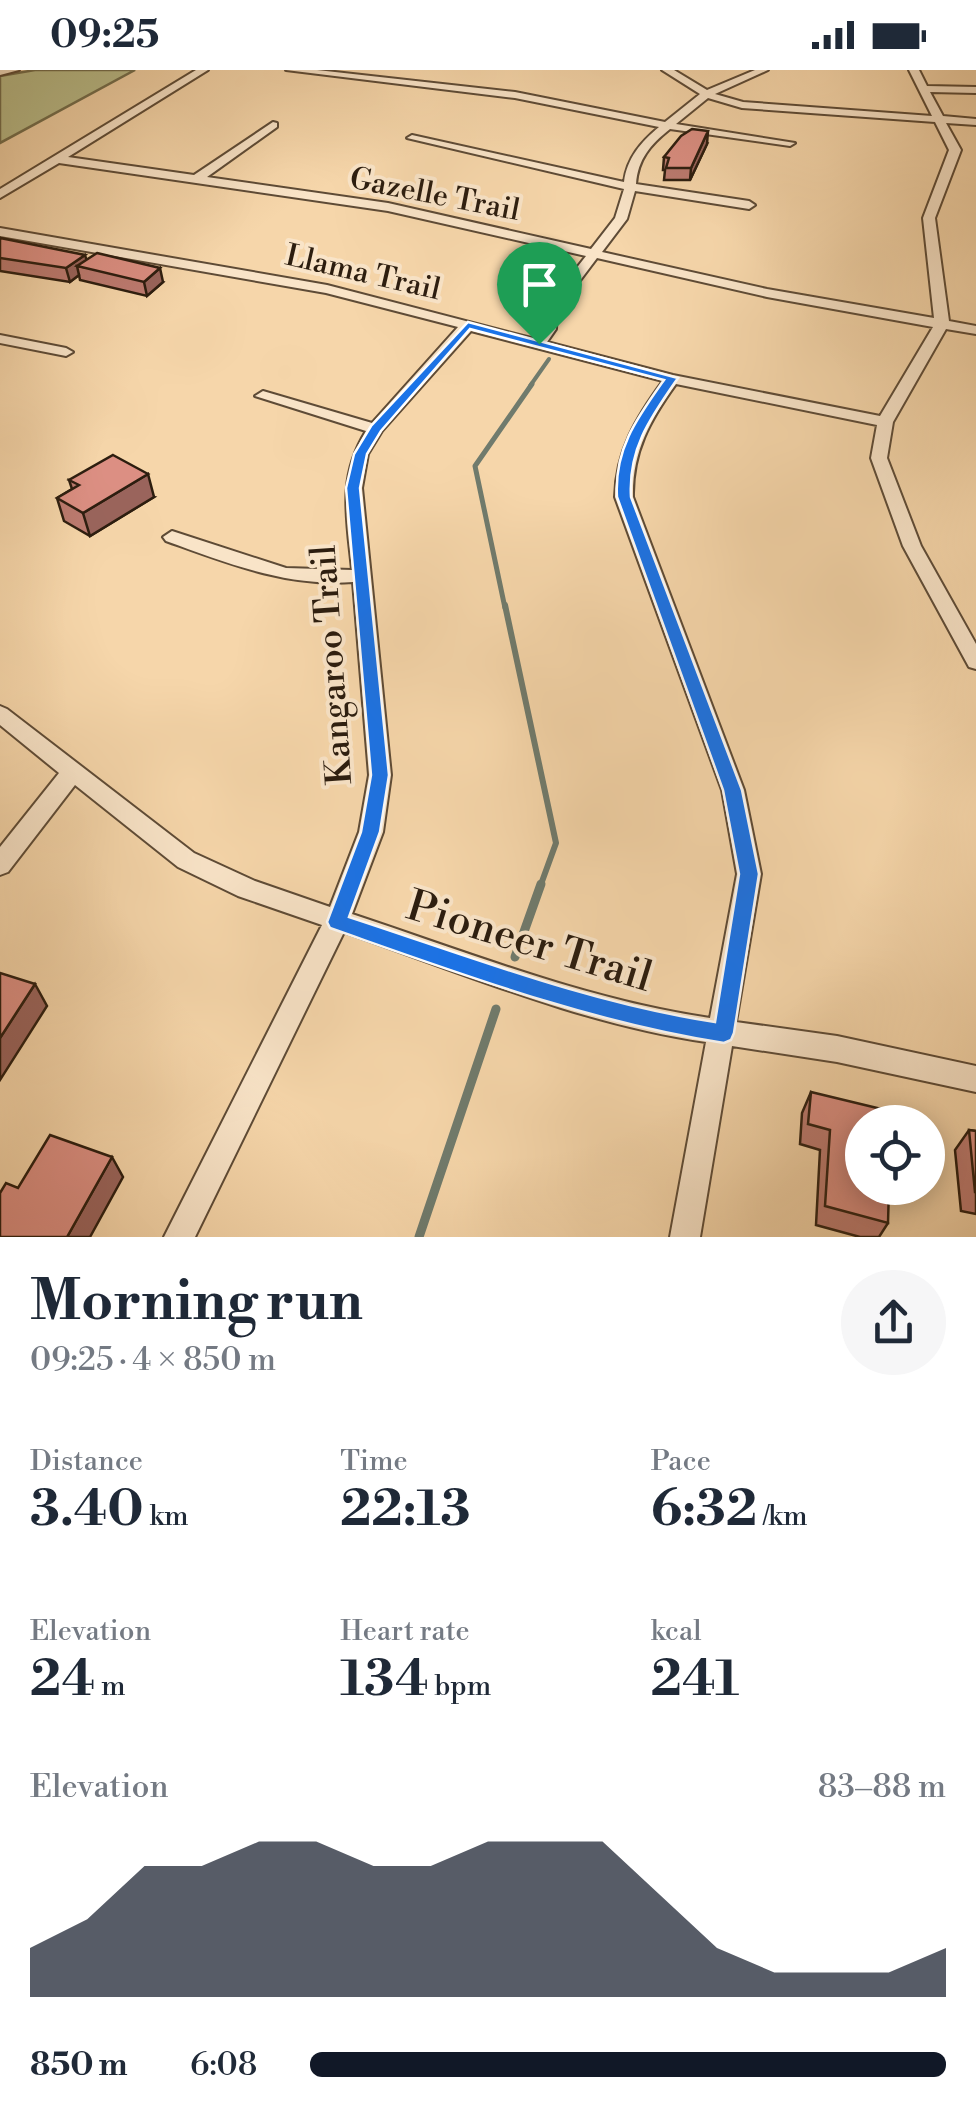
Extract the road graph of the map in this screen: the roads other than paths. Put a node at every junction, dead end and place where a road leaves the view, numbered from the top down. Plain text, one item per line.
1 (14, 70) edge
2 (204, 70) edge
3 (291, 70) edge
4 (666, 70) edge
5 (763, 70) edge
6 (914, 70) edge
7 (0, 72) edge
8 (924, 89) junction
9 (976, 90) edge
10 (706, 94) junction
11 (942, 118) junction
12 (976, 122) edge
13 (273, 125) dead end
14 (668, 125) junction
15 (412, 138) dead end
16 (790, 143) dead end
17 (57, 159) junction
18 (197, 180) junction
19 (629, 184) junction
20 (0, 194) edge
21 (749, 205) dead end
22 (0, 232) edge
23 (596, 254) junction
24 (942, 324) junction
25 (468, 325) junction
26 (976, 330) edge
27 (0, 339) edge
28 (539, 344) junction
29 (66, 352) dead end
30 (672, 378) junction
31 (263, 396) dead end
32 (885, 422) junction
33 (375, 429) junction
34 (172, 537) dead end
35 (360, 576) junction
36 (976, 662) edge
37 (0, 714) edge
38 (73, 771) junction
39 (0, 865) edge
40 (337, 922) junction
41 (724, 1033) junction
42 (976, 1079) edge
43 (179, 1237) edge
44 (685, 1237) edge

1 - 7 street
2 - 17 street
3 - 14 street
4 - 10 street
5 - 10 street
6 - 8 street
8 - 9 street
8 - 11 street
10 - 11 street
10 - 14 street
11 - 12 street
11 - 24 street
13 - 18 street
14 - 16 street
14 - 19 street
15 - 19 street
17 - 18 street, Gazelle Trail
17 - 20 street
18 - 23 street, Gazelle Trail
19 - 21 street
19 - 23 street
22 - 25 street, Llama Trail
23 - 24 street, Gazelle Trail
23 - 28 street
24 - 26 street, Gazelle Trail
24 - 32 street
25 - 28 street, Llama Trail
25 - 33 street, Kangaroo Trail
27 - 29 street
28 - 30 street, Llama Trail
30 - 32 street, Llama Trail
30 - 41 street
31 - 33 street
32 - 36 street
33 - 35 street, Kangaroo Trail
34 - 35 street
35 - 40 street, Kangaroo Trail
37 - 38 street, Pioneer Trail
38 - 39 street
38 - 40 street, Pioneer Trail
40 - 41 street, Pioneer Trail
40 - 43 street, Kangaroo Trail
41 - 42 street, Pioneer Trail
41 - 44 street

